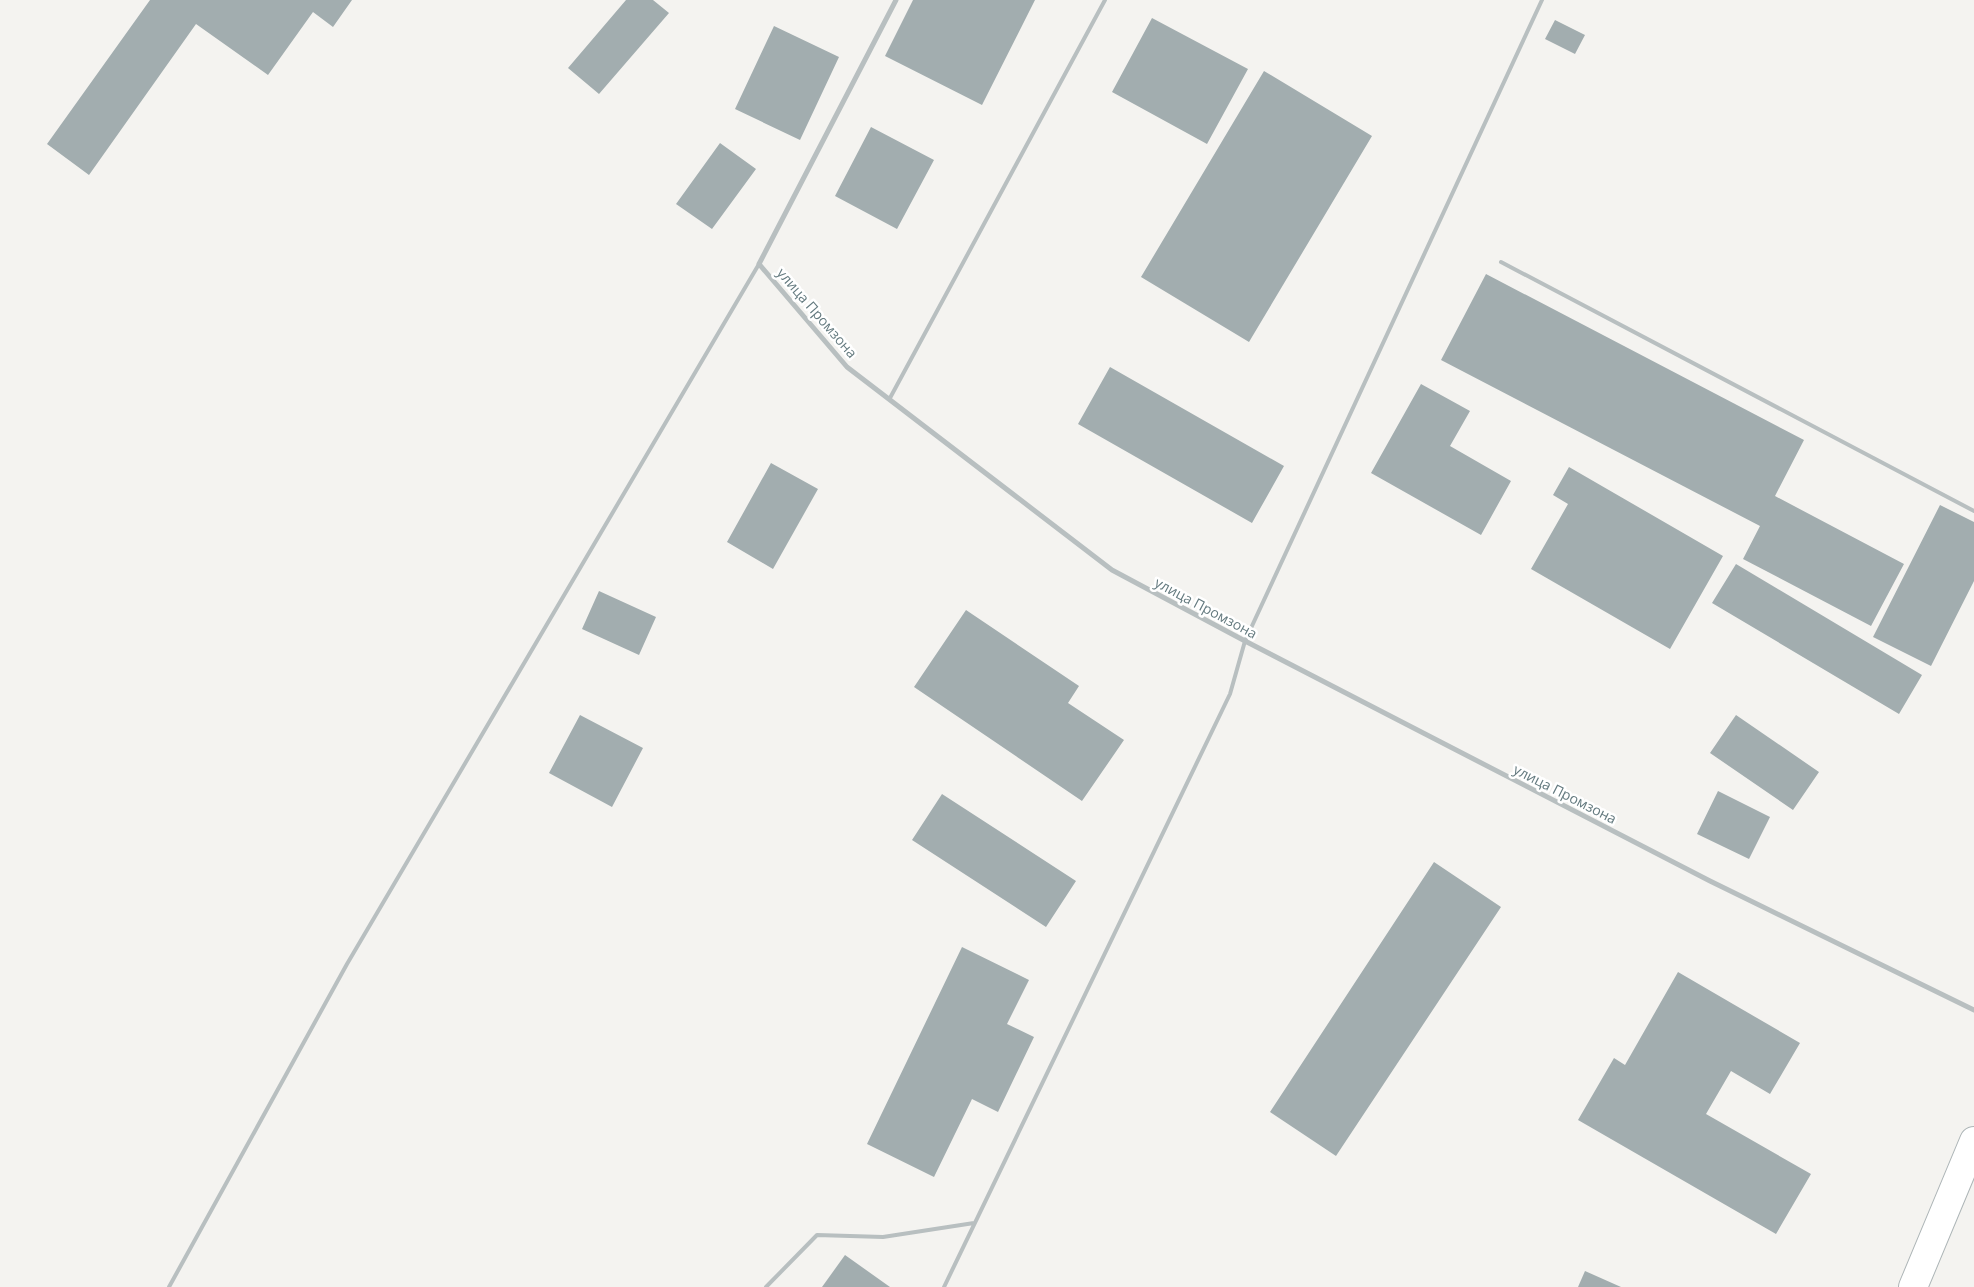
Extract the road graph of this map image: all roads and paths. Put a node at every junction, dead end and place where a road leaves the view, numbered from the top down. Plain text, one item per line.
1 (896, 0) edge
2 (1105, 0) edge
3 (1542, 0) edge
4 (1501, 262) dead end
5 (759, 264) junction
6 (890, 398) junction
7 (1974, 511) edge
8 (1244, 641) junction
9 (1974, 1010) edge
10 (1974, 1141) edge
11 (974, 1223) junction
12 (169, 1287) edge
13 (766, 1287) edge
14 (944, 1287) edge
15 (1912, 1287) edge

1 - 5 street, улица Промзона
2 - 6 lane
3 - 8 lane
4 - 7 lane
5 - 6 street, улица Промзона
5 - 12 lane
6 - 8 street, улица Промзона
8 - 9 street, улица Промзона
8 - 11 lane
10 - 15 street
11 - 13 lane
11 - 14 lane

